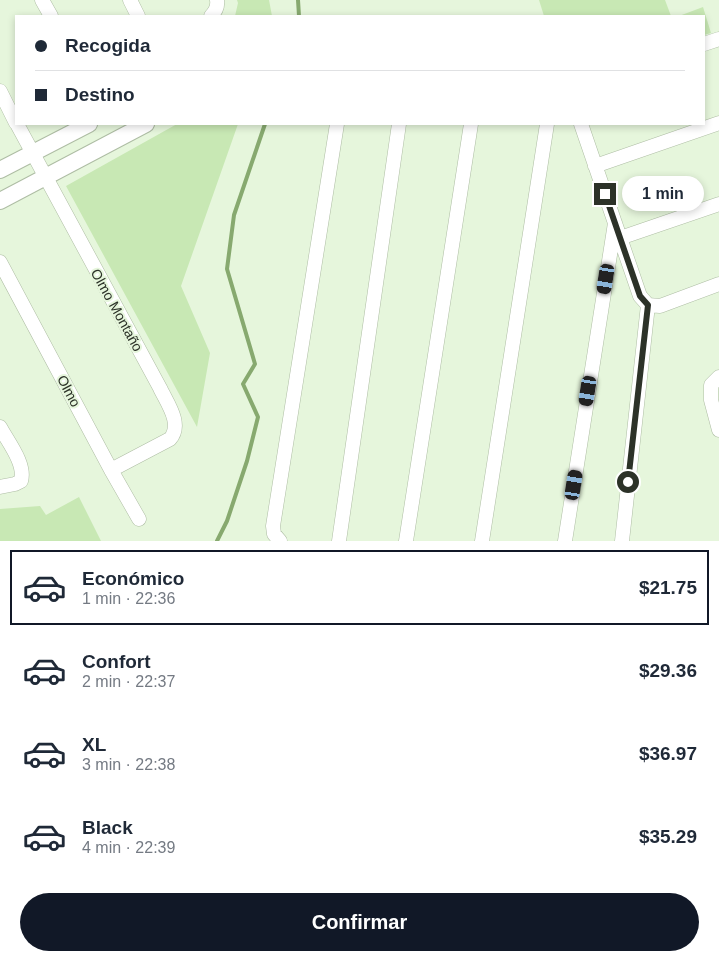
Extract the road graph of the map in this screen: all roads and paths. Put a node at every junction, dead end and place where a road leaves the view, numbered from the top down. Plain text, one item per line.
1 (42, 0) edge
2 (130, 0) edge
3 (217, 0) edge
4 (50, 15) edge
5 (138, 15) edge
6 (212, 15) edge
7 (719, 39) edge
8 (705, 44) edge
9 (0, 92) edge
10 (15, 119) edge
11 (719, 123) edge
12 (18, 125) edge
13 (86, 125) edge
14 (144, 125) edge
15 (338, 125) edge
16 (399, 125) edge
17 (471, 125) edge
18 (547, 125) edge
19 (581, 125) edge
20 (32, 153) junction
21 (595, 166) junction
22 (0, 170) edge
23 (45, 178) junction
24 (0, 201) edge
25 (719, 204) edge
26 (615, 223) junction
27 (620, 238) junction
28 (0, 262) edge
29 (719, 284) edge
30 (648, 305) junction
31 (715, 381) edge
32 (0, 427) edge
33 (719, 430) edge
34 (111, 470) junction
35 (0, 487) edge
36 (139, 519) dead end
37 (280, 541) edge
38 (339, 541) edge
39 (406, 541) edge
40 (482, 541) edge
41 (565, 541) edge
42 (622, 541) edge

1 - 4 street
2 - 5 street
3 - 6 street
7 - 8 street
9 - 10 street, Olmo Montaño
11 - 21 street
12 - 20 street, Olmo Montaño
13 - 20 street
14 - 23 street
15 - 37 street
16 - 38 street
17 - 39 street
18 - 40 street
19 - 21 street
20 - 22 street
20 - 23 street, Olmo Montaño
21 - 26 street
23 - 24 street
23 - 34 street, Olmo Montaño
25 - 27 street
26 - 27 street
26 - 41 street
27 - 30 street
28 - 34 street, Olmo
29 - 30 street
30 - 42 street
31 - 33 street
32 - 35 street
34 - 36 street, Olmo

